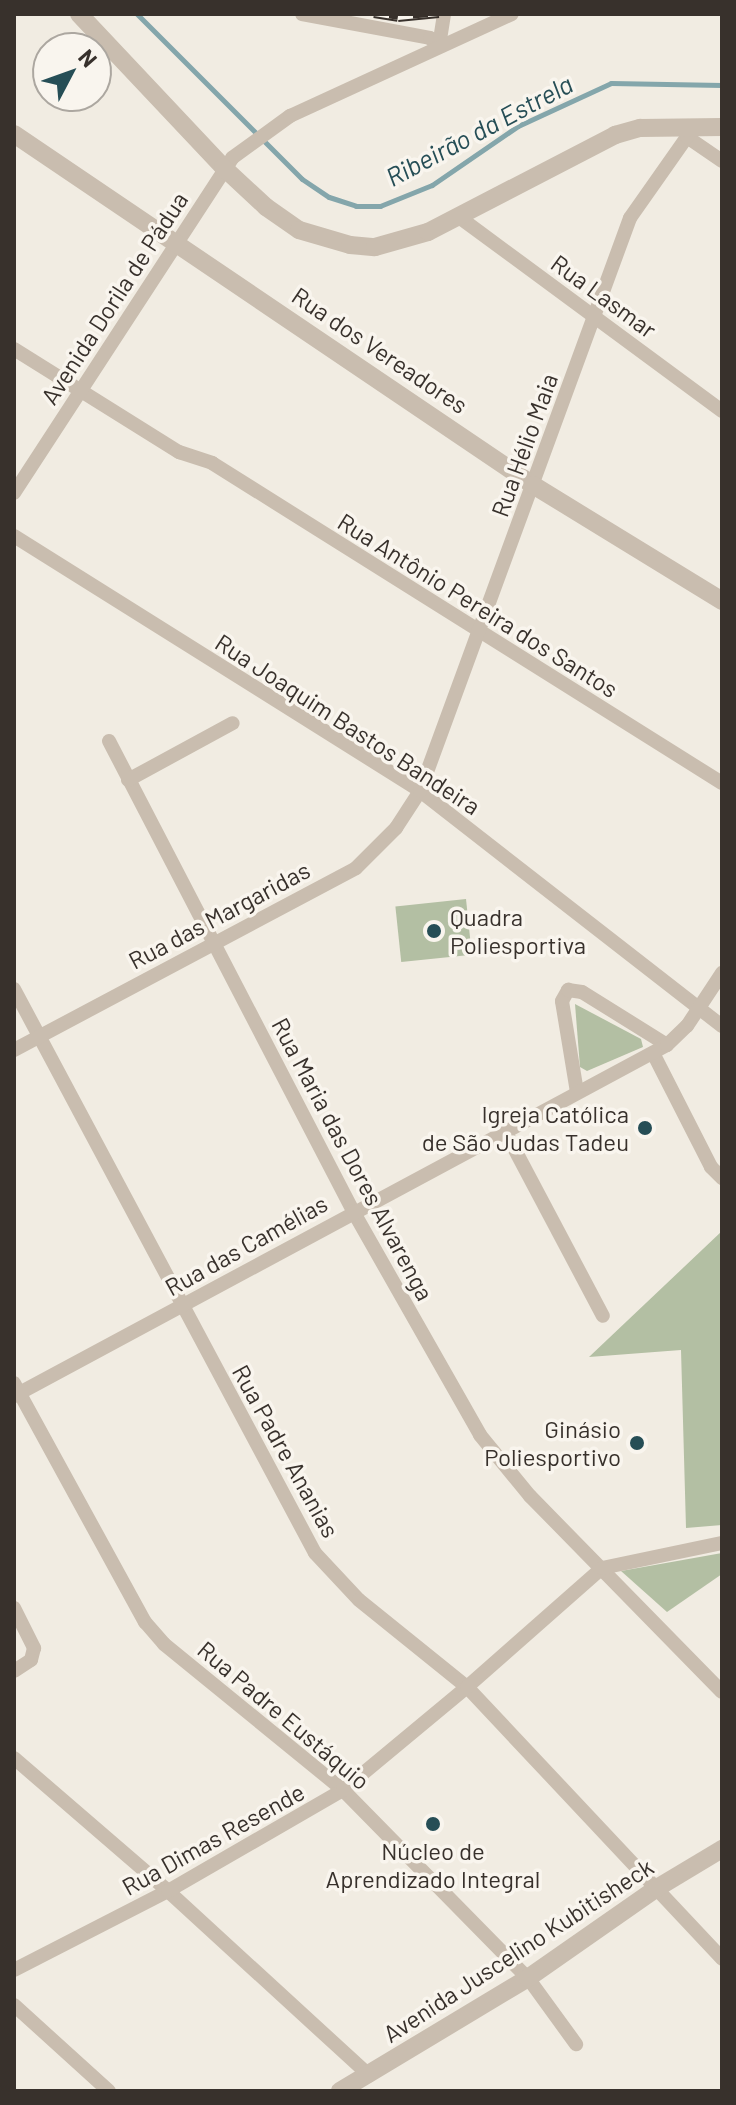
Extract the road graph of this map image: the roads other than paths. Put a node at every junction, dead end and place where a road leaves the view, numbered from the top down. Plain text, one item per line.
1 (79, 14) edge
2 (302, 14) edge
3 (444, 14) edge
4 (512, 14) edge
5 (439, 46) junction
6 (722, 127) edge
7 (688, 131) junction
8 (14, 134) edge
9 (722, 161) edge
10 (228, 163) junction
11 (459, 217) junction
12 (179, 242) junction
13 (595, 316) junction
14 (14, 349) edge
15 (79, 392) junction
16 (722, 411) edge
17 (533, 485) junction
18 (14, 493) edge
19 (14, 536) edge
20 (722, 601) edge
21 (479, 634) junction
22 (233, 723) dead end
23 (109, 741) dead end
24 (128, 780) junction
25 (722, 783) edge
26 (420, 791) junction
27 (214, 942) junction
28 (722, 973) edge
29 (14, 989) edge
30 (701, 1007) junction
31 (722, 1026) edge
32 (39, 1037) junction
33 (667, 1045) junction
34 (14, 1050) edge
35 (653, 1053) junction
36 (577, 1092) junction
37 (505, 1131) junction
38 (722, 1178) edge
39 (353, 1211) junction
40 (182, 1305) junction
41 (603, 1316) dead end
42 (16, 1391) edge
43 (722, 1543) edge
44 (602, 1568) junction
45 (14, 1608) edge
46 (14, 1671) edge
47 (467, 1687) junction
48 (722, 1692) edge
49 (14, 1758) edge
50 (343, 1790) junction
51 (722, 1849) edge
52 (657, 1888) junction
53 (168, 1891) junction
54 (722, 1959) edge
55 (14, 1970) edge
56 (528, 1978) junction
57 (14, 2005) edge
58 (576, 2044) dead end
59 (369, 2075) junction
60 (109, 2091) edge
61 (340, 2091) edge

1 - 10 street
2 - 5 street
3 - 5 street
4 - 5 street
5 - 10 street
6 - 7 street
7 - 9 street
7 - 11 street
7 - 13 street, Rua Hélio Maia
8 - 12 street, Rua dos Vereadores
10 - 11 street
10 - 12 street, Avenida Dorila de Pádua
11 - 13 street, Rua Lasmar
12 - 15 street, Avenida Dorila de Pádua
12 - 17 street, Rua dos Vereadores
13 - 16 street, Rua Lasmar
13 - 17 street, Rua Hélio Maia
14 - 15 street, Rua Antônio Pereira dos Santos
15 - 18 street, Avenida Dorila de Pádua
15 - 21 street, Rua Antônio Pereira dos Santos
17 - 20 street, Rua dos Vereadores
17 - 21 street, Rua Hélio Maia
19 - 26 street, Rua Joaquim Bastos Bandeira
21 - 25 street, Rua Antônio Pereira dos Santos
21 - 26 street, Rua Hélio Maia
22 - 24 street
23 - 24 street, Rua Maria das Dores Alvarenga
24 - 27 street, Rua Maria das Dores Alvarenga
26 - 27 street, Rua das Margaridas
26 - 30 street, Rua Joaquim Bastos Bandeira
27 - 32 street, Rua das Margaridas
27 - 39 street, Rua Maria das Dores Alvarenga
28 - 30 street, Rua das Camélias
29 - 32 street, Rua Padre Ananias
30 - 31 street, Rua Joaquim Bastos Bandeira
30 - 33 street, Rua das Camélias
32 - 34 street, Rua das Margaridas
32 - 40 street, Rua Padre Ananias
33 - 35 street, Rua das Camélias
33 - 36 street
35 - 36 street, Rua das Camélias
35 - 38 street
36 - 37 street, Rua das Camélias
37 - 39 street, Rua das Camélias
37 - 41 street
39 - 40 street, Rua das Camélias
39 - 44 street, Rua Maria das Dores Alvarenga
40 - 42 street, Rua das Camélias
40 - 47 street, Rua Padre Ananias
42 - 50 street, Rua Padre Eustáquio
43 - 44 street
44 - 47 street, Rua Dimas Resende
44 - 48 street, Rua Maria das Dores Alvarenga
45 - 46 street
47 - 50 street, Rua Dimas Resende
47 - 52 street, Rua Padre Ananias
49 - 53 street
50 - 53 street, Rua Dimas Resende
50 - 56 street, Rua Padre Eustáquio
51 - 52 street, Avenida Juscelino Kubitisheck
52 - 54 street, Rua Padre Ananias
52 - 56 street, Avenida Juscelino Kubitisheck
53 - 55 street, Rua Dimas Resende
53 - 59 street
56 - 58 street, Rua Padre Eustáquio
56 - 59 street, Avenida Juscelino Kubitisheck
57 - 60 street
59 - 61 street, Avenida Juscelino Kubitisheck

